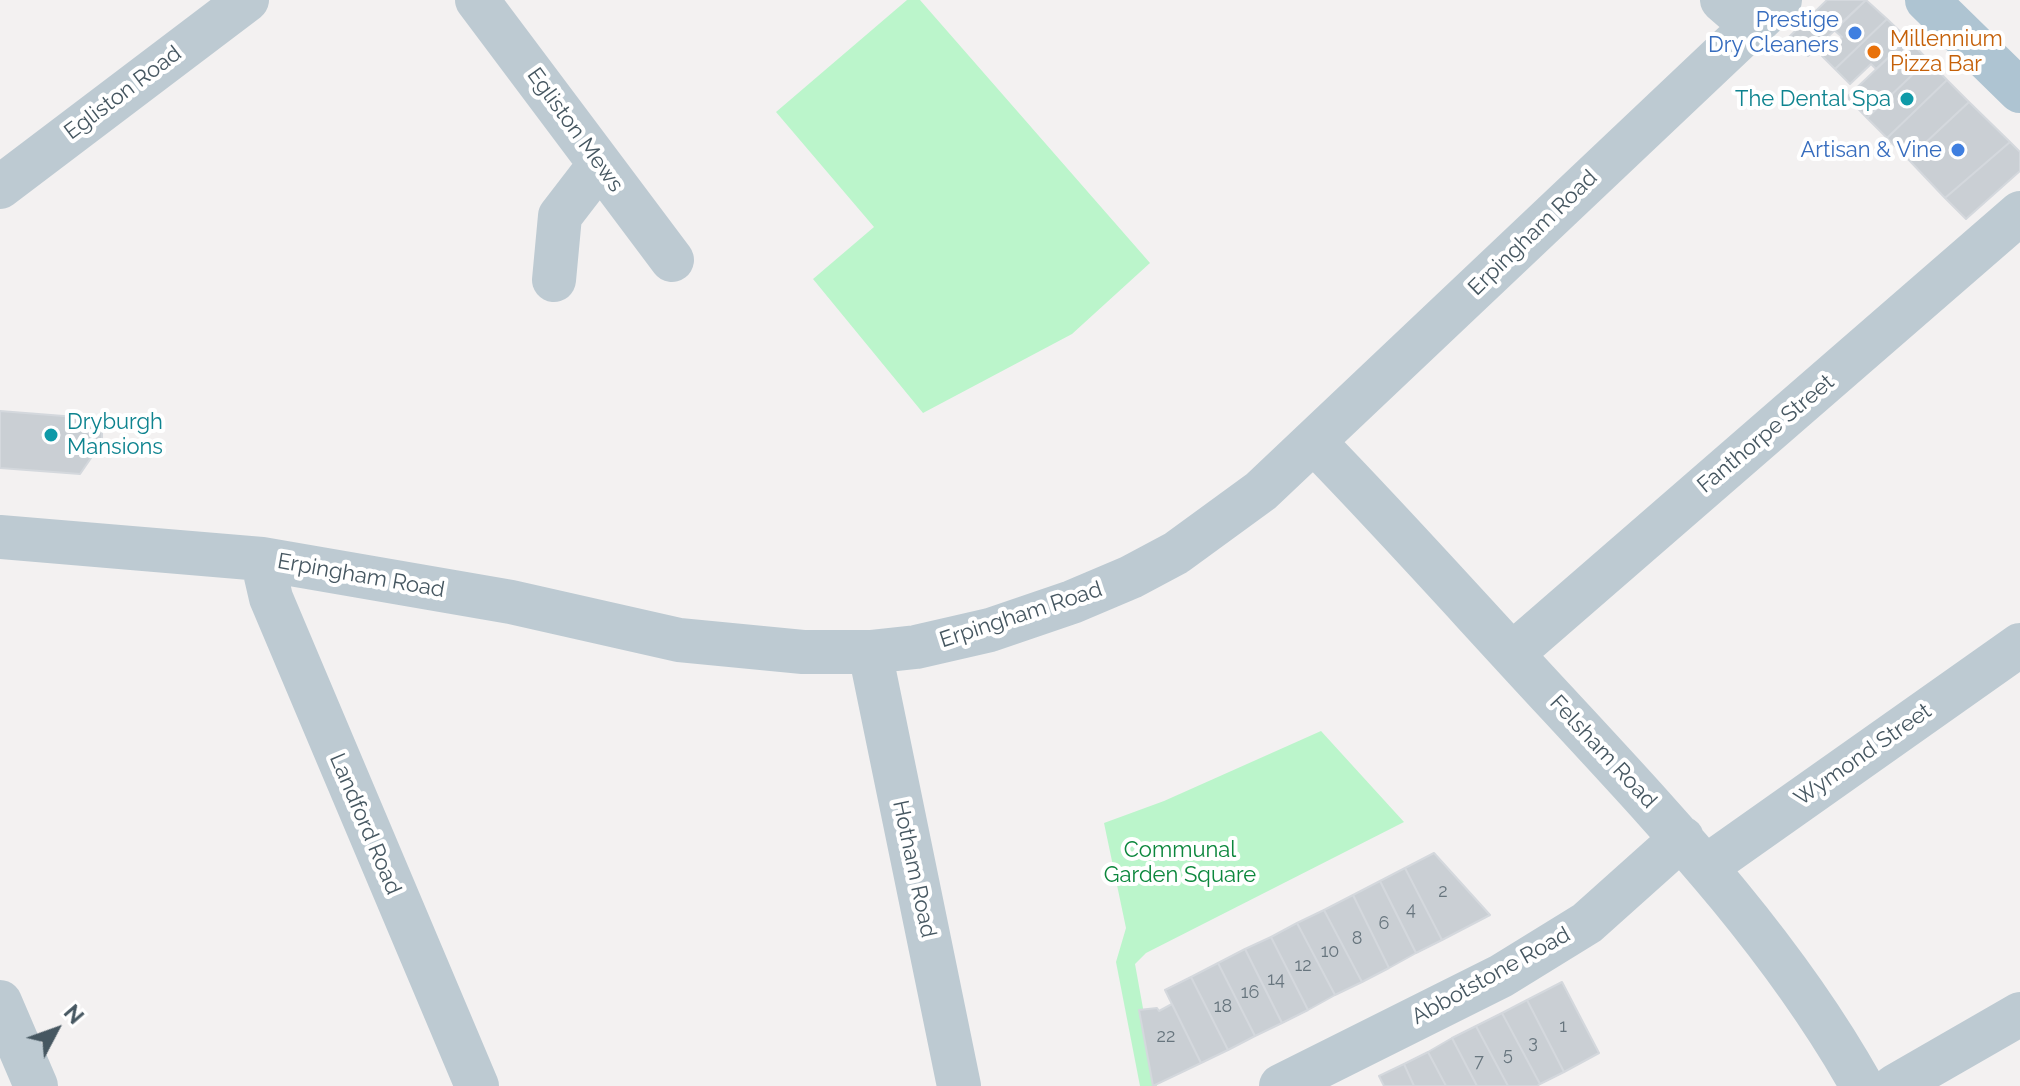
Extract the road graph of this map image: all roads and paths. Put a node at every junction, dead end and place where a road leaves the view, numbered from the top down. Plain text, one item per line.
1 (477, 0) edge
2 (1927, 0) edge
3 (236, 3) edge
4 (1752, 9) edge
5 (2020, 91) edge
6 (588, 179) junction
7 (0, 187) edge
8 (2020, 213) edge
9 (672, 260) dead end
10 (554, 280) dead end
11 (1314, 442) junction
12 (0, 537) edge
13 (262, 559) junction
14 (2020, 645) edge
15 (870, 652) junction
16 (1512, 654) junction
17 (1695, 852) junction
18 (0, 1002) edge
19 (2020, 1014) edge
20 (36, 1086) edge
21 (477, 1086) edge
22 (959, 1086) edge
23 (1281, 1086) edge
24 (1862, 1086) edge
25 (1895, 1086) edge

1 - 6 street, Egliston Mews
2 - 5 main road
3 - 7 street, Egliston Road
4 - 11 street, Erpingham Road
6 - 9 street, Egliston Mews
6 - 10 street
8 - 16 street, Fanthorpe Street
11 - 15 street, Erpingham Road
11 - 16 street, Felsham Road
12 - 13 street, Erpingham Road
13 - 15 street, Erpingham Road
13 - 21 street, Landford Road
14 - 17 street, Wymond Street
15 - 22 street, Hotham Road
16 - 17 street, Felsham Road
17 - 23 street, Abbotstone Road
17 - 24 street, Felsham Road
18 - 20 street
19 - 25 street

